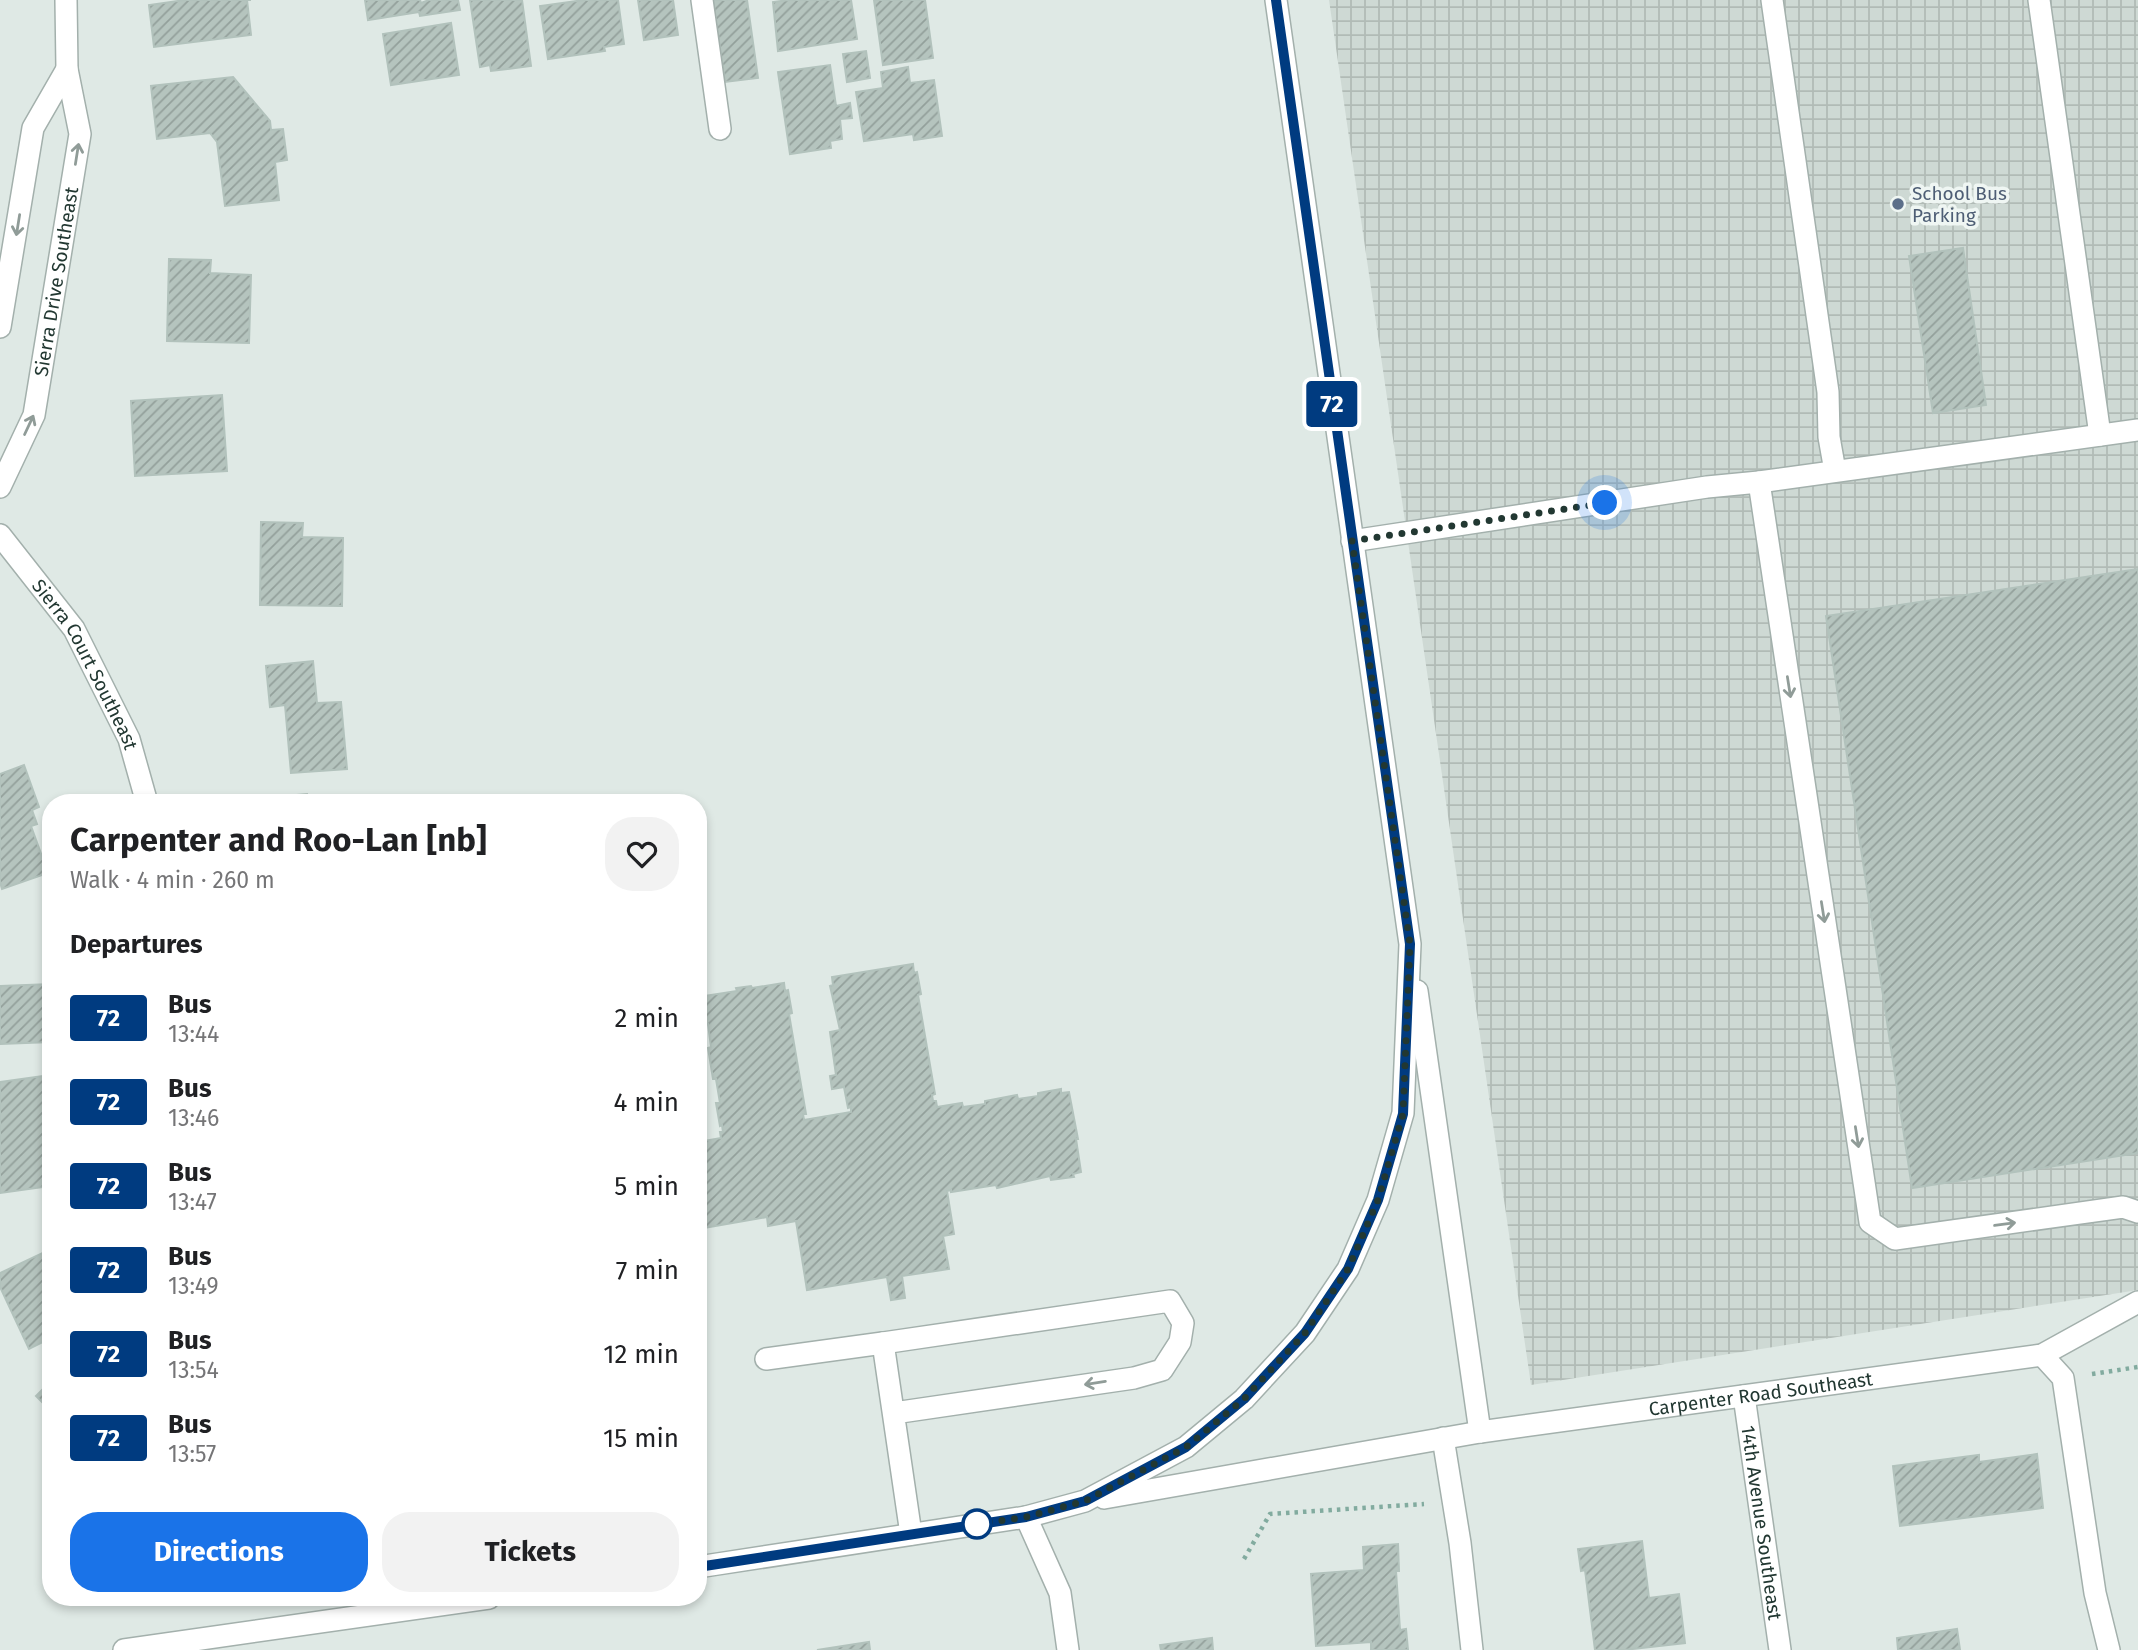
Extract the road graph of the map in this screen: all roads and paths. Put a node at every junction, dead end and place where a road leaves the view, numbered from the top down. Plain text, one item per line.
1 (66, 0) edge
2 (702, 0) edge
3 (1276, 0) edge
4 (1772, 0) edge
5 (2039, 0) edge
6 (67, 69) junction
7 (720, 129) dead end
8 (0, 327) edge
9 (2138, 430) edge
10 (2100, 435) junction
11 (1835, 471) junction
12 (1759, 482) junction
13 (0, 487) edge
14 (0, 536) edge
15 (1352, 541) junction
16 (144, 794) edge
17 (1410, 944) junction
18 (2138, 1212) edge
19 (2138, 1302) edge
20 (883, 1343) junction
21 (2042, 1354) junction
22 (766, 1359) dead end
23 (2138, 1367) edge
24 (2063, 1378) junction
25 (1744, 1396) junction
26 (894, 1413) junction
27 (1480, 1432) junction
28 (1443, 1438) junction
29 (1085, 1501) junction
30 (1453, 1502) junction
31 (1026, 1517) junction
32 (911, 1535) junction
33 (1244, 1559) dead end
34 (707, 1566) edge
35 (433, 1606) edge
36 (124, 1650) edge
37 (1068, 1650) edge
38 (1472, 1650) edge
39 (1780, 1650) edge
40 (2109, 1650) edge

1 - 6 street, Sierra Drive Southeast
2 - 7 street
3 - 15 street, Carpenter Road Southeast
4 - 11 street
5 - 10 street
6 -> 8 street
13 -> 6 street, Sierra Drive Southeast
9 - 10 street
10 - 11 street
11 - 12 street
12 - 15 street
12 -> 18 street
14 - 16 street, Sierra Court Southeast
15 - 17 street, Carpenter Road Southeast
17 - 27 street, Carpenter Road Southeast
17 - 29 street, Carpenter Road Southeast
19 - 21 street
20 - 22 street
20 - 26 street
20 -> 26 street
21 - 24 street
21 - 25 street, Carpenter Road Southeast
23 - 24 path
24 - 40 street
25 - 27 street, Carpenter Road Southeast
25 - 39 street, 14th Avenue Southeast
26 - 32 street
27 - 28 street, Carpenter Road Southeast
28 - 29 street, Carpenter Road Southeast
28 - 30 street
29 - 31 street, Carpenter Road Southeast
30 - 33 path
30 - 38 street
31 - 32 street, Carpenter Road Southeast
31 - 37 street
32 - 34 street, Carpenter Road Southeast
35 - 36 street

